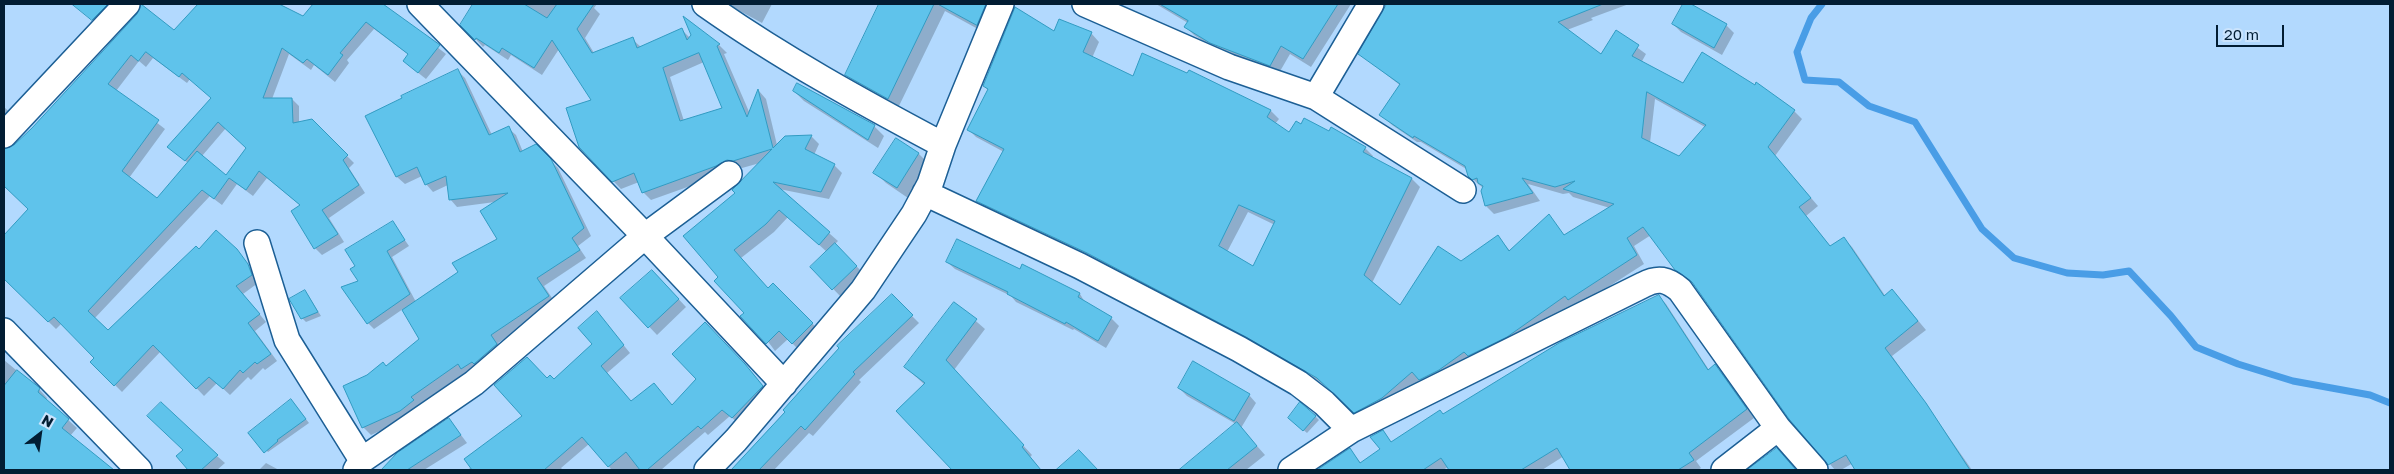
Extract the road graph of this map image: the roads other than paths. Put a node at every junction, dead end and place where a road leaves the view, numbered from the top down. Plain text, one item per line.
1 (128, 4) edge
2 (420, 4) edge
3 (705, 4) edge
4 (1001, 4) edge
5 (1085, 4) edge
6 (1371, 4) edge
7 (1316, 97) junction
8 (4, 135) edge
9 (943, 144) junction
10 (729, 174) dead end
11 (1463, 190) dead end
12 (925, 193) junction
13 (645, 236) junction
14 (257, 243) dead end
15 (4, 331) edge
16 (784, 384) junction
17 (1778, 428) junction
18 (1351, 430) junction
19 (359, 465) edge
20 (139, 470) edge
21 (707, 470) edge
22 (1292, 470) edge
23 (1724, 470) edge
24 (1815, 470) edge

1 - 8 street
2 - 13 street
3 - 9 street
4 - 9 street
5 - 7 street
6 - 7 street
7 - 11 street
9 - 12 street
10 - 13 street
12 - 16 street
12 - 18 street
13 - 16 street
13 - 19 street
14 - 19 street
15 - 20 street
16 - 21 street
17 - 18 street
17 - 23 street
17 - 24 street
18 - 22 street

